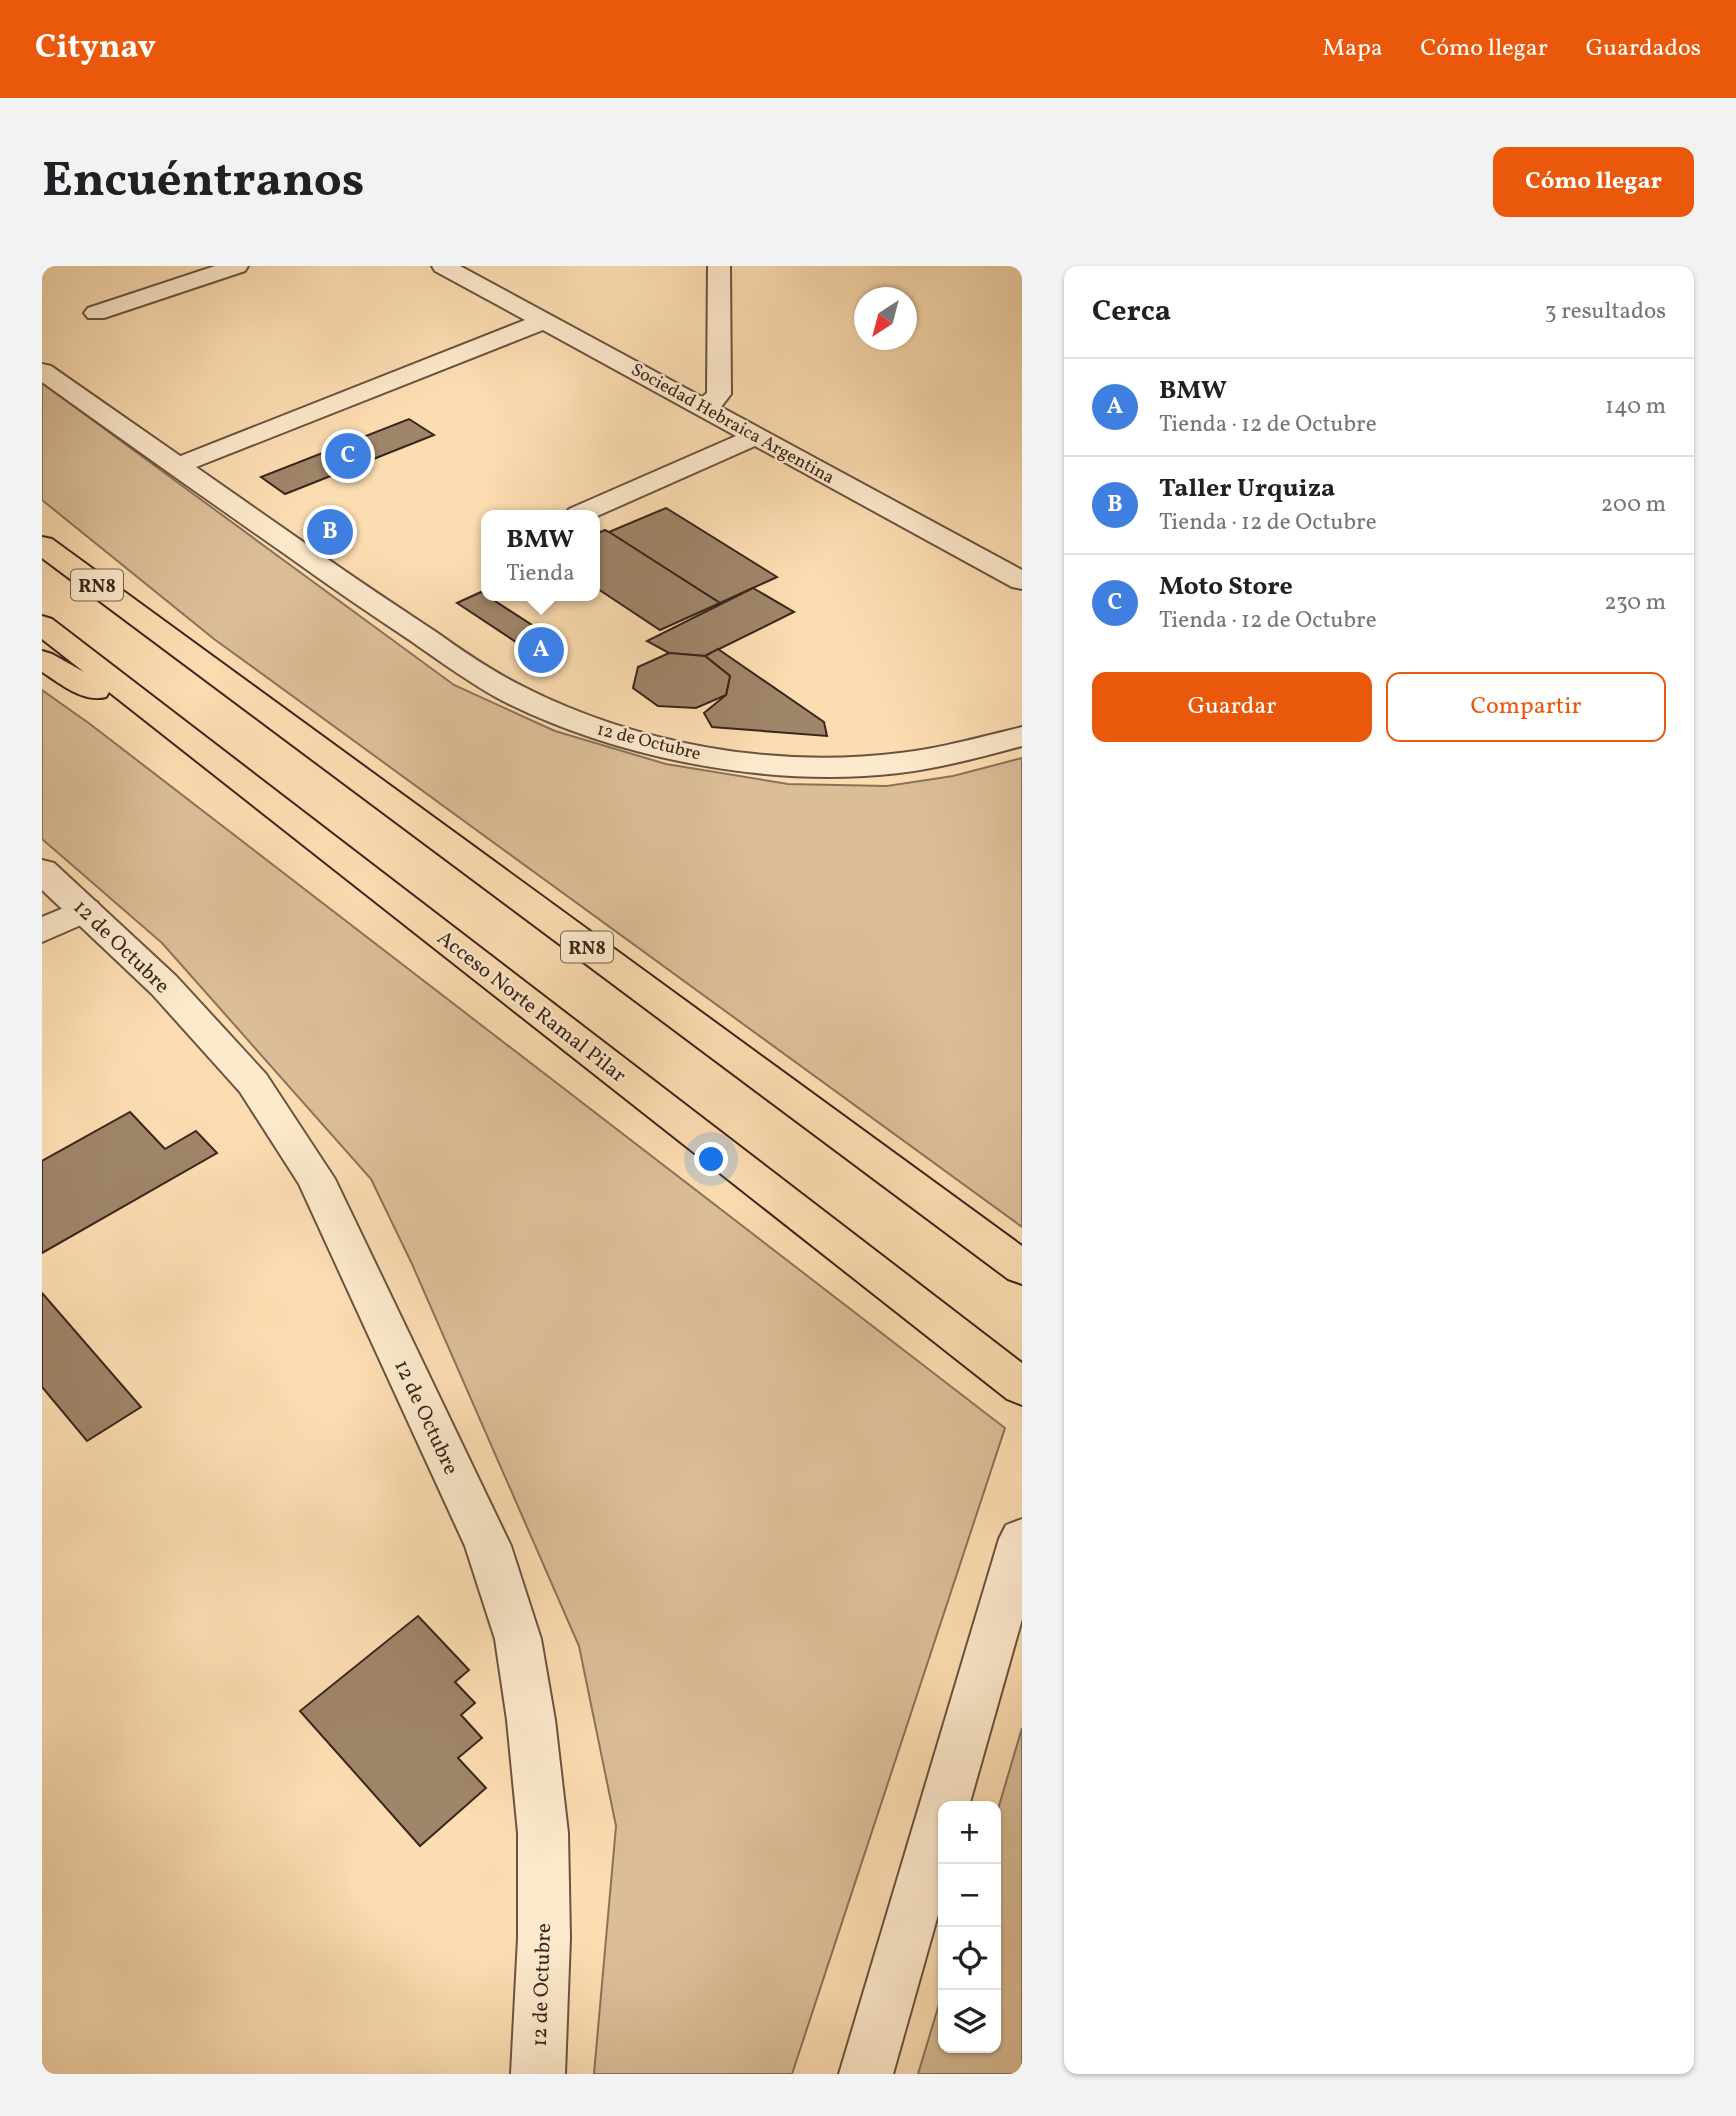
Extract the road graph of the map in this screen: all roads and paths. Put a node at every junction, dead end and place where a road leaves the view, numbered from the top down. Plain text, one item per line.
1 (237, 266) edge
2 (443, 266) edge
3 (719, 266) edge
4 (96, 313) dead end
5 (544, 321) junction
6 (42, 371) edge
7 (706, 407) junction
8 (757, 436) junction
9 (177, 466) junction
10 (589, 510) edge
11 (42, 528) edge
12 (42, 545) edge
13 (1022, 581) edge
14 (42, 625) edge
15 (153, 625) junction
16 (42, 660) edge
17 (1022, 736) edge
18 (219, 764) junction
19 (42, 871) edge
20 (85, 910) junction
21 (42, 931) edge
22 (1022, 1268) edge
23 (1022, 1387) edge
24 (1022, 1538) edge
25 (538, 2074) edge
26 (866, 2074) edge

1 - 4 street
2 - 5 street, Sociedad Hebraica Argentina
3 - 7 street
5 - 7 street, Sociedad Hebraica Argentina
5 - 9 street
6 - 9 street, 12 de Octubre
7 - 8 street, Sociedad Hebraica Argentina
8 - 10 street
8 - 13 street, Sociedad Hebraica Argentina
9 - 17 street, 12 de Octubre
11 - 15 highway
12 - 15 highway, RN8
14 - 18 highway, Acceso Norte Ramal Pilar
15 - 22 highway, RN8
16 - 18 highway
18 - 23 highway, Acceso Norte Ramal Pilar
19 - 20 street, 12 de Octubre
20 - 21 street
20 - 25 street, 12 de Octubre
24 - 26 street

